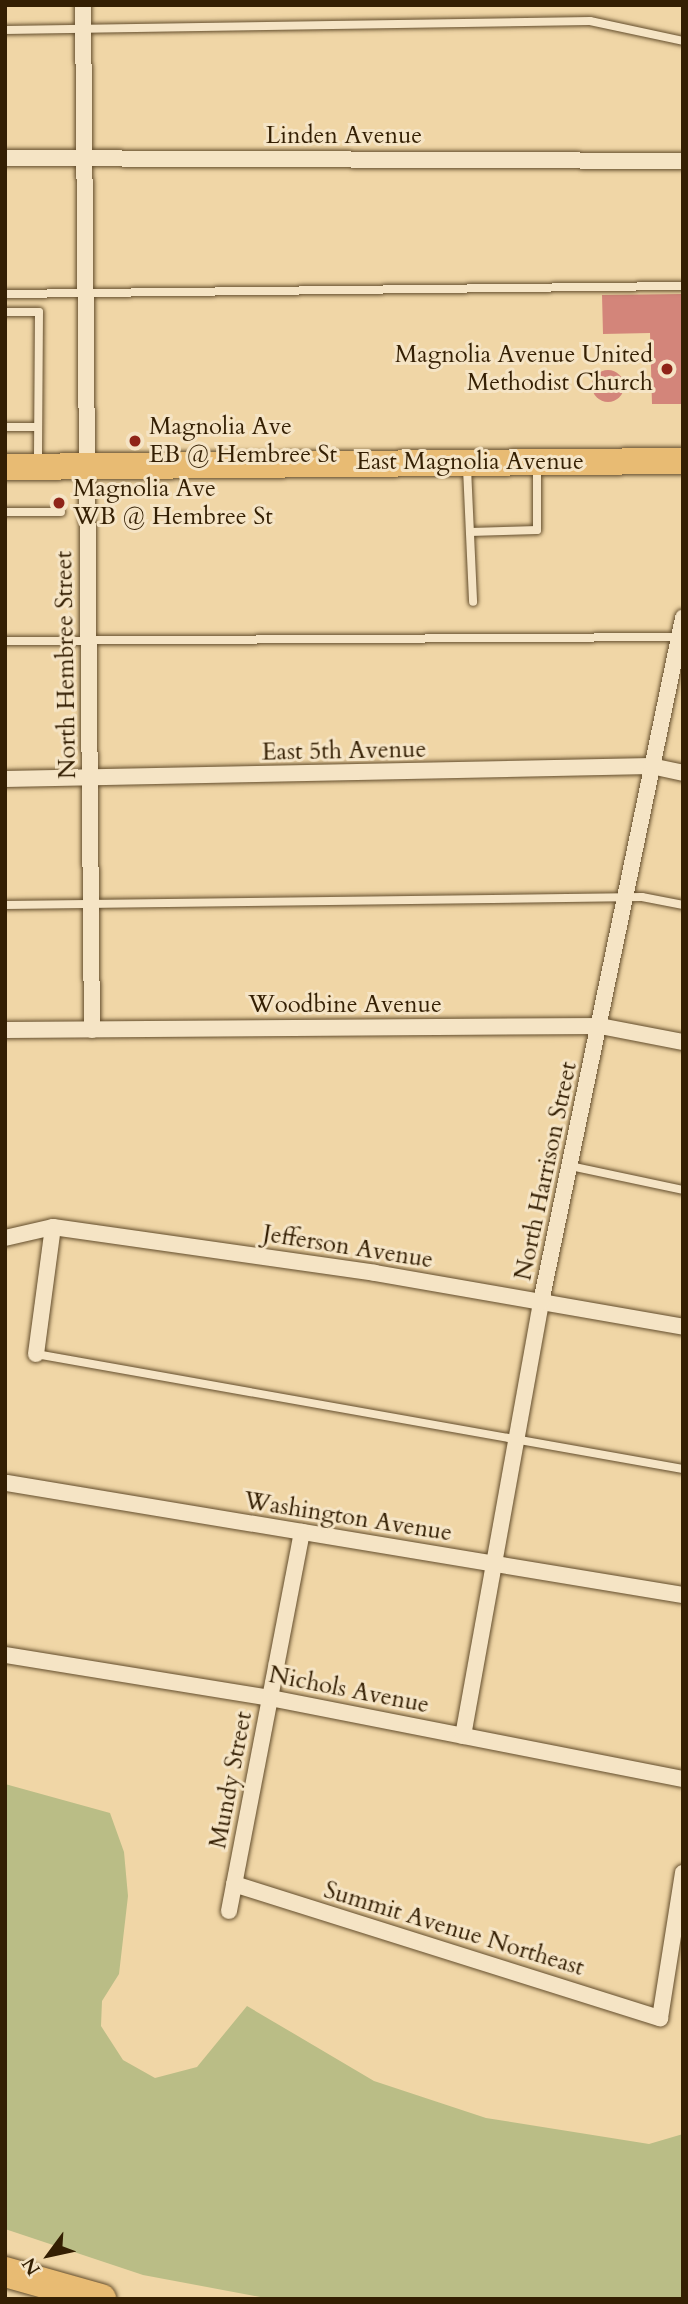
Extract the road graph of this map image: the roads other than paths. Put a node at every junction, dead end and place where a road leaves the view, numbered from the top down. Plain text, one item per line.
1 (83, 5) edge
2 (83, 29) junction
3 (5, 30) edge
4 (683, 41) edge
5 (84, 157) junction
6 (5, 158) edge
7 (683, 161) edge
8 (683, 286) edge
9 (5, 294) edge
10 (86, 294) junction
11 (10, 312) edge
12 (5, 318) edge
13 (37, 427) junction
14 (5, 428) edge
15 (537, 461) junction
16 (683, 461) edge
17 (467, 462) junction
18 (38, 466) junction
19 (87, 466) junction
20 (5, 467) edge
21 (5, 512) edge
22 (61, 512) dead end
23 (470, 532) junction
24 (473, 601) dead end
25 (683, 618) edge
26 (681, 637) edge
27 (5, 641) edge
28 (88, 641) junction
29 (651, 766) junction
30 (683, 772) edge
31 (5, 779) edge
32 (90, 780) junction
33 (625, 900) junction
34 (91, 902) junction
35 (5, 905) edge
36 (683, 905) edge
37 (600, 1026) junction
38 (5, 1030) edge
39 (92, 1030) junction
40 (683, 1042) edge
41 (570, 1166) junction
42 (683, 1190) edge
43 (53, 1227) junction
44 (5, 1238) edge
45 (541, 1302) junction
46 (683, 1327) edge
47 (36, 1354) joint
48 (516, 1441) junction
49 (683, 1469) edge
50 (7, 1483) edge
51 (302, 1532) junction
52 (495, 1563) junction
53 (683, 1595) edge
54 (5, 1655) edge
55 (270, 1698) junction
56 (463, 1736) junction
57 (683, 1779) edge
58 (683, 1873) edge
59 (234, 1884) junction
60 (229, 1912) dead end
61 (5, 2272) edge
62 (101, 2299) edge

1 - 2 street, North Hembree Street
2 - 3 lane
2 - 4 lane
2 - 5 street, North Hembree Street
5 - 6 street, Linden Avenue
5 - 7 street, Linden Avenue
5 - 10 street, North Hembree Street
8 - 10 lane
9 - 10 lane
10 - 19 street, North Hembree Street
11 - 12 lane
11 - 13 lane
13 - 14 lane
13 - 18 lane
15 - 16 main road, East Magnolia Avenue
15 - 17 main road, East Magnolia Avenue
15 - 23 lane
17 - 19 main road, East Magnolia Avenue
17 - 23 lane
18 - 19 main road, East Magnolia Avenue
18 - 20 main road, East Magnolia Avenue
19 - 28 street, North Hembree Street
21 - 22 lane
23 - 24 lane
25 - 26 street, North Harrison Street
26 - 28 lane
26 - 29 street, North Harrison Street
27 - 28 lane
28 - 32 street, North Hembree Street
29 - 30 street, East 5th Avenue
29 - 32 street, East 5th Avenue
29 - 33 street, North Harrison Street
31 - 32 street, East 5th Avenue
32 - 34 street, North Hembree Street
33 - 34 lane
33 - 36 lane
33 - 37 street, North Harrison Street
34 - 35 lane
34 - 39 street, North Hembree Street
37 - 39 street, Woodbine Avenue
37 - 40 street, Woodbine Avenue
37 - 41 street, North Harrison Street
38 - 39 street, Woodbine Avenue
41 - 42 lane
41 - 45 street, North Harrison Street
43 - 44 street, Jefferson Avenue
43 - 45 street, Jefferson Avenue
43 - 47 street
45 - 46 street, Jefferson Avenue
45 - 48 street, North Harrison Street
47 - 48 lane
48 - 49 lane
48 - 52 street, North Harrison Street
50 - 51 street, Washington Avenue
51 - 52 street, Washington Avenue
51 - 55 street, Mundy Street
52 - 53 street, Washington Avenue
52 - 56 street, North Harrison Street
54 - 55 street, Nichols Avenue
55 - 56 street, Nichols Avenue
55 - 59 street, Mundy Street
56 - 57 street, Nichols Avenue
58 - 59 street, Summit Avenue Northeast
59 - 60 street, Mundy Street
61 - 62 highway

